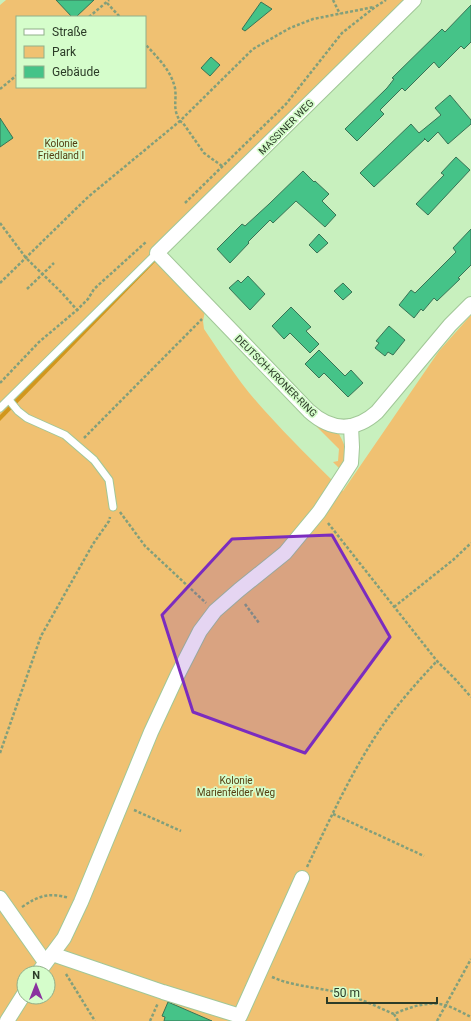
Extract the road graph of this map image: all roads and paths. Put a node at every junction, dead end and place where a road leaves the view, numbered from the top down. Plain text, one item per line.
1 (110, 0) edge
2 (333, 0) edge
3 (386, 0) edge
4 (414, 0) edge
5 (107, 3) junction
6 (375, 7) junction
7 (340, 14) junction
8 (90, 16) edge
9 (119, 16) edge
10 (146, 45) edge
11 (16, 76) edge
12 (0, 89) edge
13 (180, 121) junction
14 (222, 166) junction
15 (184, 204) dead end
16 (0, 223) edge
17 (146, 242) dead end
18 (157, 253) junction
19 (26, 258) junction
20 (54, 263) dead end
21 (42, 274) junction
22 (0, 283) edge
23 (26, 290) dead end
24 (471, 304) edge
25 (77, 310) junction
26 (208, 318) dead end
27 (87, 322) junction
28 (0, 383) edge
29 (9, 400) junction
30 (0, 408) edge
31 (351, 426) junction
32 (77, 445) junction
33 (113, 507) junction
34 (319, 512) junction
35 (471, 543) edge
36 (236, 592) junction
37 (394, 607) junction
38 (215, 611) junction
39 (259, 622) dead end
40 (437, 661) junction
41 (471, 697) edge
42 (0, 753) edge
43 (120, 805) junction
44 (333, 814) junction
45 (181, 831) dead end
46 (424, 856) dead end
47 (302, 878) joint
48 (0, 898) edge
49 (81, 902) junction
50 (12, 915) junction
51 (471, 959) edge
52 (45, 963) edge
53 (261, 972) junction
54 (65, 974) dead end
55 (17, 1005) edge
56 (446, 1005) junction
57 (394, 1014) junction
58 (471, 1017) edge
59 (7, 1021) edge
60 (95, 1021) edge
61 (398, 1021) edge
62 (437, 1021) edge

1 - 5 path
2 - 7 path
3 - 6 path
4 - 18 street, MASSINER WEG
5 - 8 path
5 - 9 path
6 - 7 path
6 - 14 path
7 - 13 path
10 - 13 path
11 - 12 path
13 - 14 path
13 - 19 path
14 - 15 path
16 - 19 path
17 - 25 path
18 - 27 lane
18 - 31 street, DEUTSCH-KRONER-RING
19 - 21 path
19 - 22 path
20 - 21 path
21 - 23 path
21 - 25 path
24 - 31 street, DEUTSCH-KRONER-RING
25 - 27 path
25 - 28 path
26 - 32 path
27 - 29 lane
29 - 30 lane
29 - 32 lane
31 - 34 street
32 - 33 lane
33 - 38 path
33 - 42 path
34 - 36 street
34 - 37 path
35 - 37 path
36 - 38 street
36 - 39 path
37 - 40 path
38 - 43 street
40 - 41 path
40 - 44 path
43 - 45 path
43 - 49 street
44 - 46 path
44 - 47 path
47 - 53 street
48 - 50 street
49 - 50 path
49 - 52 street
50 - 52 street
51 - 56 path
52 - 53 street
53 - 57 path
54 - 60 path
55 - 59 street
56 - 57 path
56 - 58 path
56 - 62 path
57 - 61 path

